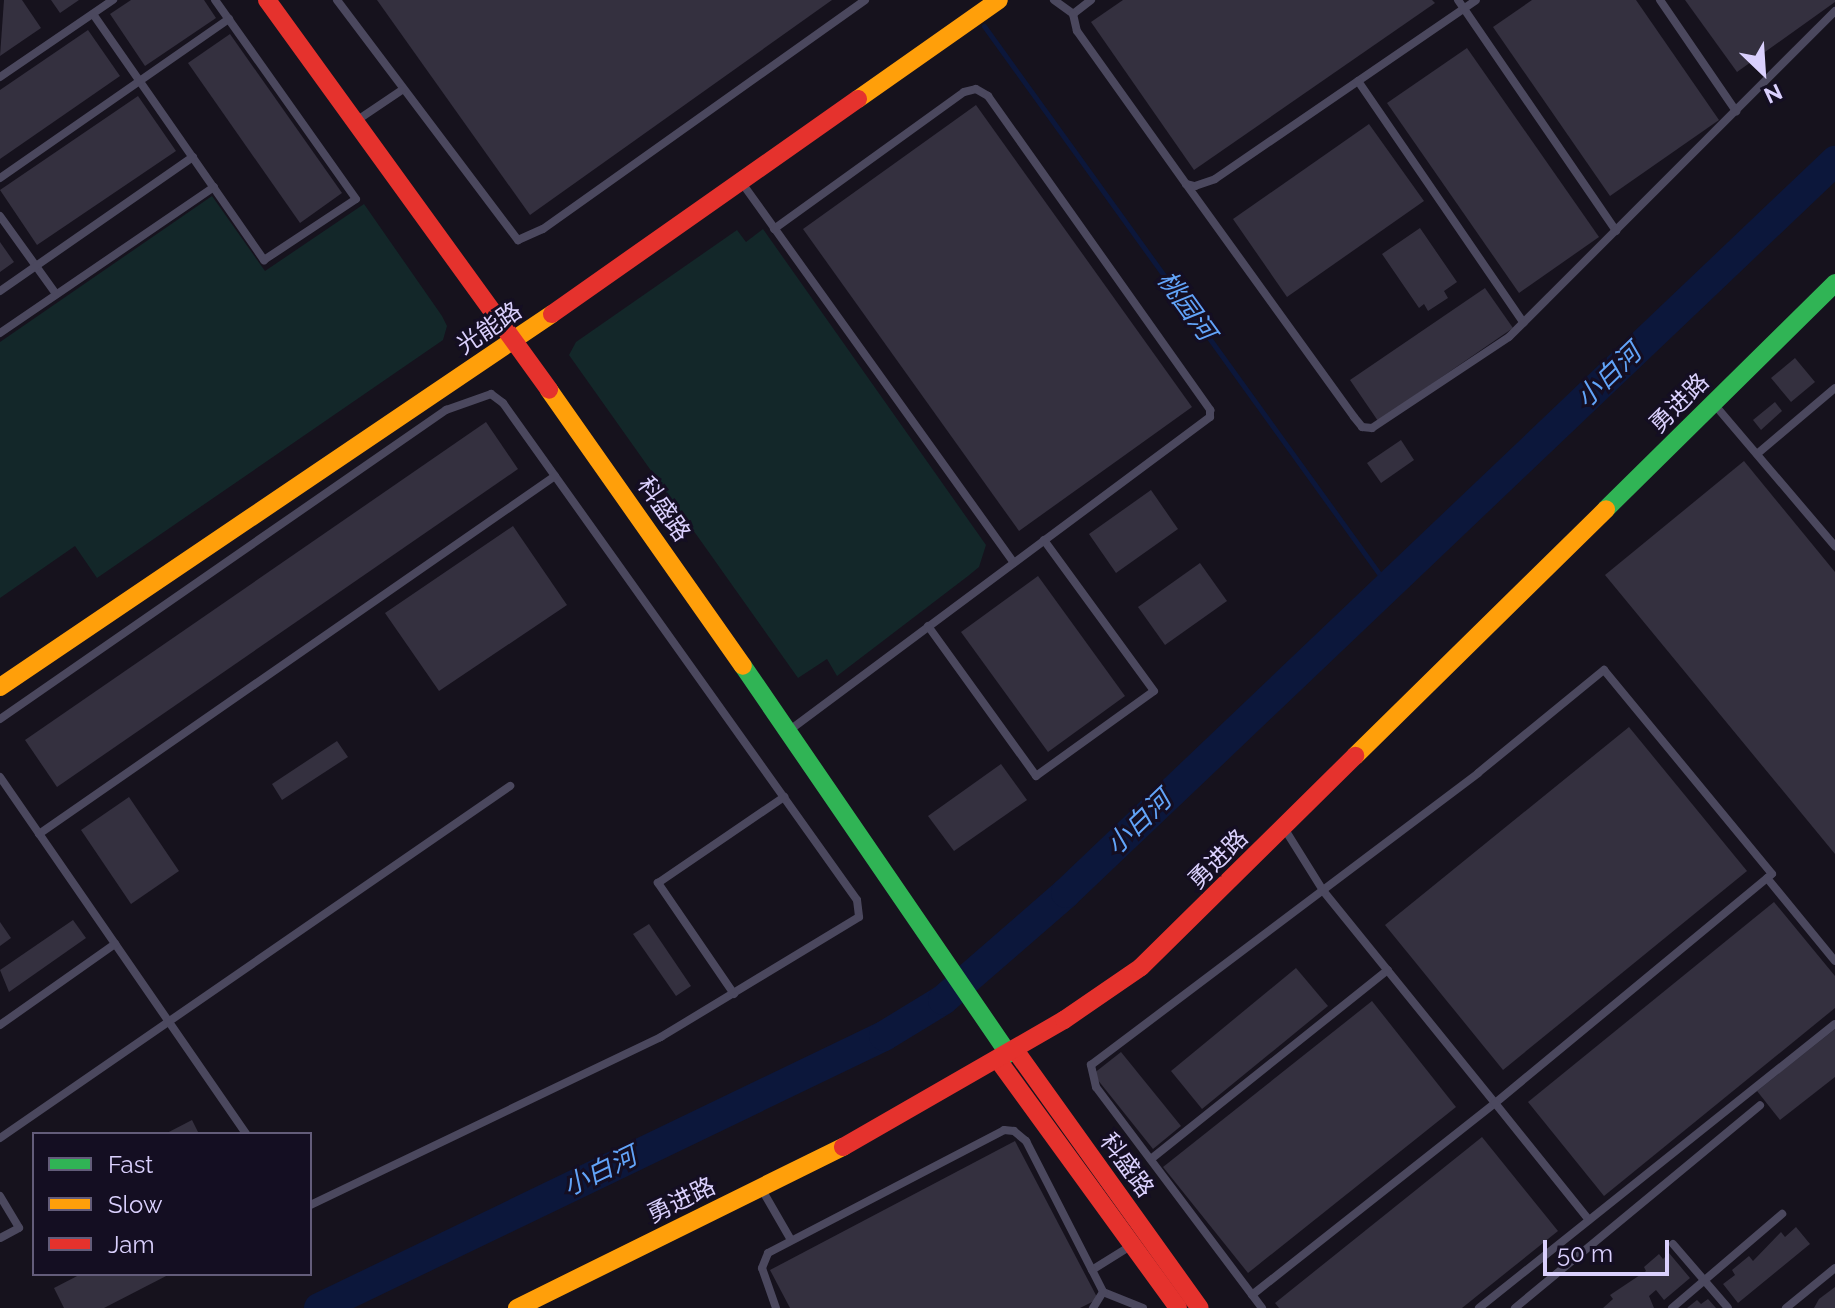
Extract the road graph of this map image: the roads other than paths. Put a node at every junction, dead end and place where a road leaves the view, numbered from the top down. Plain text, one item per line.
1 (113, 0) edge
2 (215, 0) edge
3 (267, 0) edge
4 (337, 0) edge
5 (865, 0) edge
6 (999, 0) edge
7 (1054, 0) edge
8 (1091, 0) edge
9 (1458, 0) edge
10 (1476, 0) edge
11 (1660, 0) edge
12 (1464, 8) junction
13 (1835, 11) edge
14 (93, 14) junction
15 (1073, 14) junction
16 (229, 19) junction
17 (0, 77) edge
18 (140, 81) junction
19 (1358, 81) junction
20 (402, 90) junction
21 (1736, 111) junction
22 (355, 122) junction
23 (193, 157) junction
24 (0, 178) edge
25 (740, 182) junction
26 (1186, 184) junction
27 (214, 187) junction
28 (0, 216) edge
29 (774, 229) junction
30 (1616, 231) junction
31 (35, 266) junction
32 (1835, 283) edge
33 (0, 291) edge
34 (56, 294) junction
35 (1524, 323) junction
36 (0, 333) edge
37 (514, 341) junction
38 (1835, 388) edge
39 (1713, 403) junction
40 (1757, 454) junction
41 (555, 476) junction
42 (1044, 540) junction
43 (1835, 546) edge
44 (1014, 563) junction
45 (928, 626) junction
46 (0, 687) edge
47 (0, 719) edge
48 (788, 731) junction
49 (0, 777) edge
50 (510, 786) dead end
51 (784, 797) junction
52 (1284, 828) junction
53 (39, 834) junction
54 (1767, 878) junction
55 (1324, 892) junction
56 (115, 944) junction
57 (1835, 961) edge
58 (1388, 970) junction
59 (734, 994) junction
60 (169, 1022) junction
61 (1835, 1024) edge
62 (0, 1025) edge
63 (1007, 1054) junction
64 (1495, 1103) junction
65 (1760, 1105) dead end
66 (245, 1132) edge
67 (0, 1138) edge
68 (1151, 1159) junction
69 (760, 1188) junction
70 (0, 1196) edge
71 (312, 1204) edge
72 (1782, 1214) dead end
73 (1589, 1220) junction
74 (0, 1238) edge
75 (791, 1240) junction
76 (1140, 1240) junction
77 (1673, 1244) dead end
78 (1835, 1268) edge
79 (1092, 1270) junction
80 (1704, 1280) junction
81 (1103, 1292) junction
82 (1252, 1295) junction
83 (517, 1308) edge
84 (776, 1308) edge
85 (1093, 1308) edge
86 (1143, 1308) edge
87 (1178, 1308) edge
88 (1200, 1308) edge
89 (1262, 1308) edge
90 (1479, 1308) edge
91 (1515, 1308) edge
92 (1672, 1308) edge
93 (1728, 1308) edge
94 (1786, 1308) edge

1 - 14 lane
2 - 16 lane
3 - 22 street, 科盛路
4 - 20 lane
5 - 20 lane
6 - 25 street, 光能路
7 - 15 lane
8 - 15 lane
9 - 12 lane
10 - 12 lane
11 - 21 lane
12 - 19 lane
12 - 30 lane
13 - 21 lane
14 - 17 lane
14 - 18 lane
15 - 26 lane
16 - 18 lane
16 - 27 lane
18 - 23 lane
18 - 24 lane
19 - 26 lane
19 - 35 lane
20 - 22 lane
21 - 30 lane
22 - 37 street, 科盛路
23 - 27 lane
23 - 31 lane
25 - 29 lane
25 - 37 street, 光能路
26 - 35 lane
27 - 34 lane
28 - 31 lane
29 - 42 lane
29 - 44 lane
30 - 35 lane
31 - 33 lane
31 - 34 lane
32 - 39 street, 勇进路
34 - 36 lane
37 - 46 street, 光能路
37 - 48 street, 科盛路
38 - 40 lane
39 - 40 lane
39 - 52 street, 勇进路
40 - 43 lane
41 - 47 lane
41 - 51 lane
41 - 53 lane
42 - 44 lane
42 - 45 lane
44 - 45 lane
45 - 48 lane
48 - 63 street, 科盛路
49 - 53 lane
50 - 60 lane
51 - 59 lane
51 - 59 lane
52 - 55 lane
52 - 63 street, 勇进路
53 - 56 lane
54 - 55 lane
54 - 57 lane
54 - 64 lane
55 - 58 lane
55 - 68 lane
56 - 60 lane
56 - 62 lane
58 - 64 lane
58 - 68 lane
59 - 71 lane
60 - 66 lane
60 - 67 lane
61 - 73 lane
63 - 69 street, 勇进路
63 - 76 street, 科盛路
64 - 73 lane
64 - 82 lane
65 - 91 lane
68 - 82 lane
69 - 75 lane
69 - 83 street, 勇进路
70 - 74 lane
72 - 80 lane
73 - 90 lane
75 - 79 lane
75 - 84 lane
76 - 79 lane
76 - 87 street, 科盛路
76 - 88 street, 科盛路
77 - 80 lane
78 - 94 lane
79 - 81 lane
80 - 92 lane
80 - 93 lane
81 - 85 lane
81 - 86 lane
82 - 89 lane

